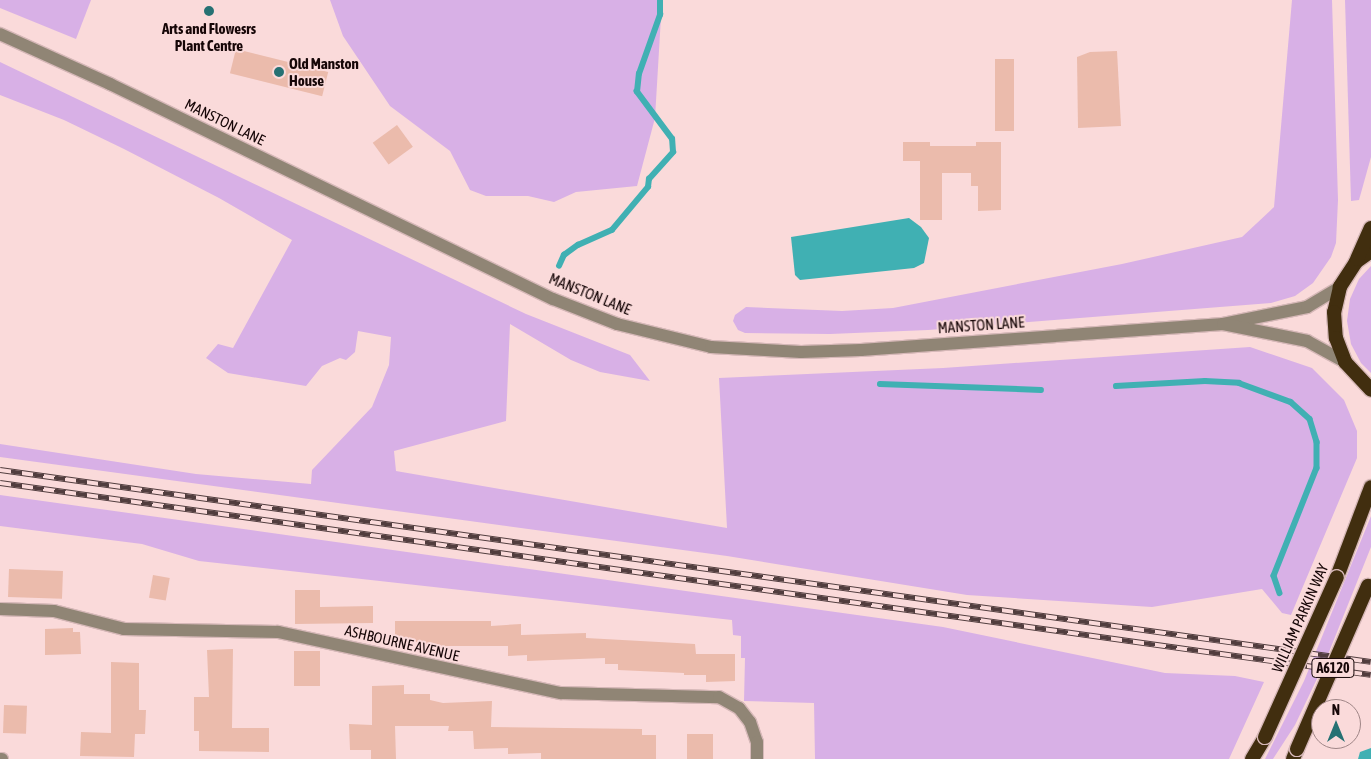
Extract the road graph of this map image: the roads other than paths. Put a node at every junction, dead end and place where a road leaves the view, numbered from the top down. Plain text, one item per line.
1 (0, 34) edge
2 (1371, 228) edge
3 (1371, 250) edge
4 (1356, 262) junction
5 (1340, 287) junction
6 (1222, 324) junction
7 (1345, 362) junction
8 (1371, 391) edge
9 (1371, 487) edge
10 (1370, 583) edge
11 (0, 610) edge
12 (1295, 754) edge
13 (757, 759) edge
14 (1252, 759) edge

1 - 6 street, MANSTON LANE
2 - 4 highway
3 - 4 highway
4 - 5 highway
5 - 6 street, MANSTON LANE
5 - 7 highway
6 - 7 street, MANSTON LANE
7 - 8 highway
9 - 14 highway, WILLIAM PARKIN WAY / A6120, bridge
10 - 12 highway, A6120, bridge
11 - 13 street, ASHBOURNE AVENUE

